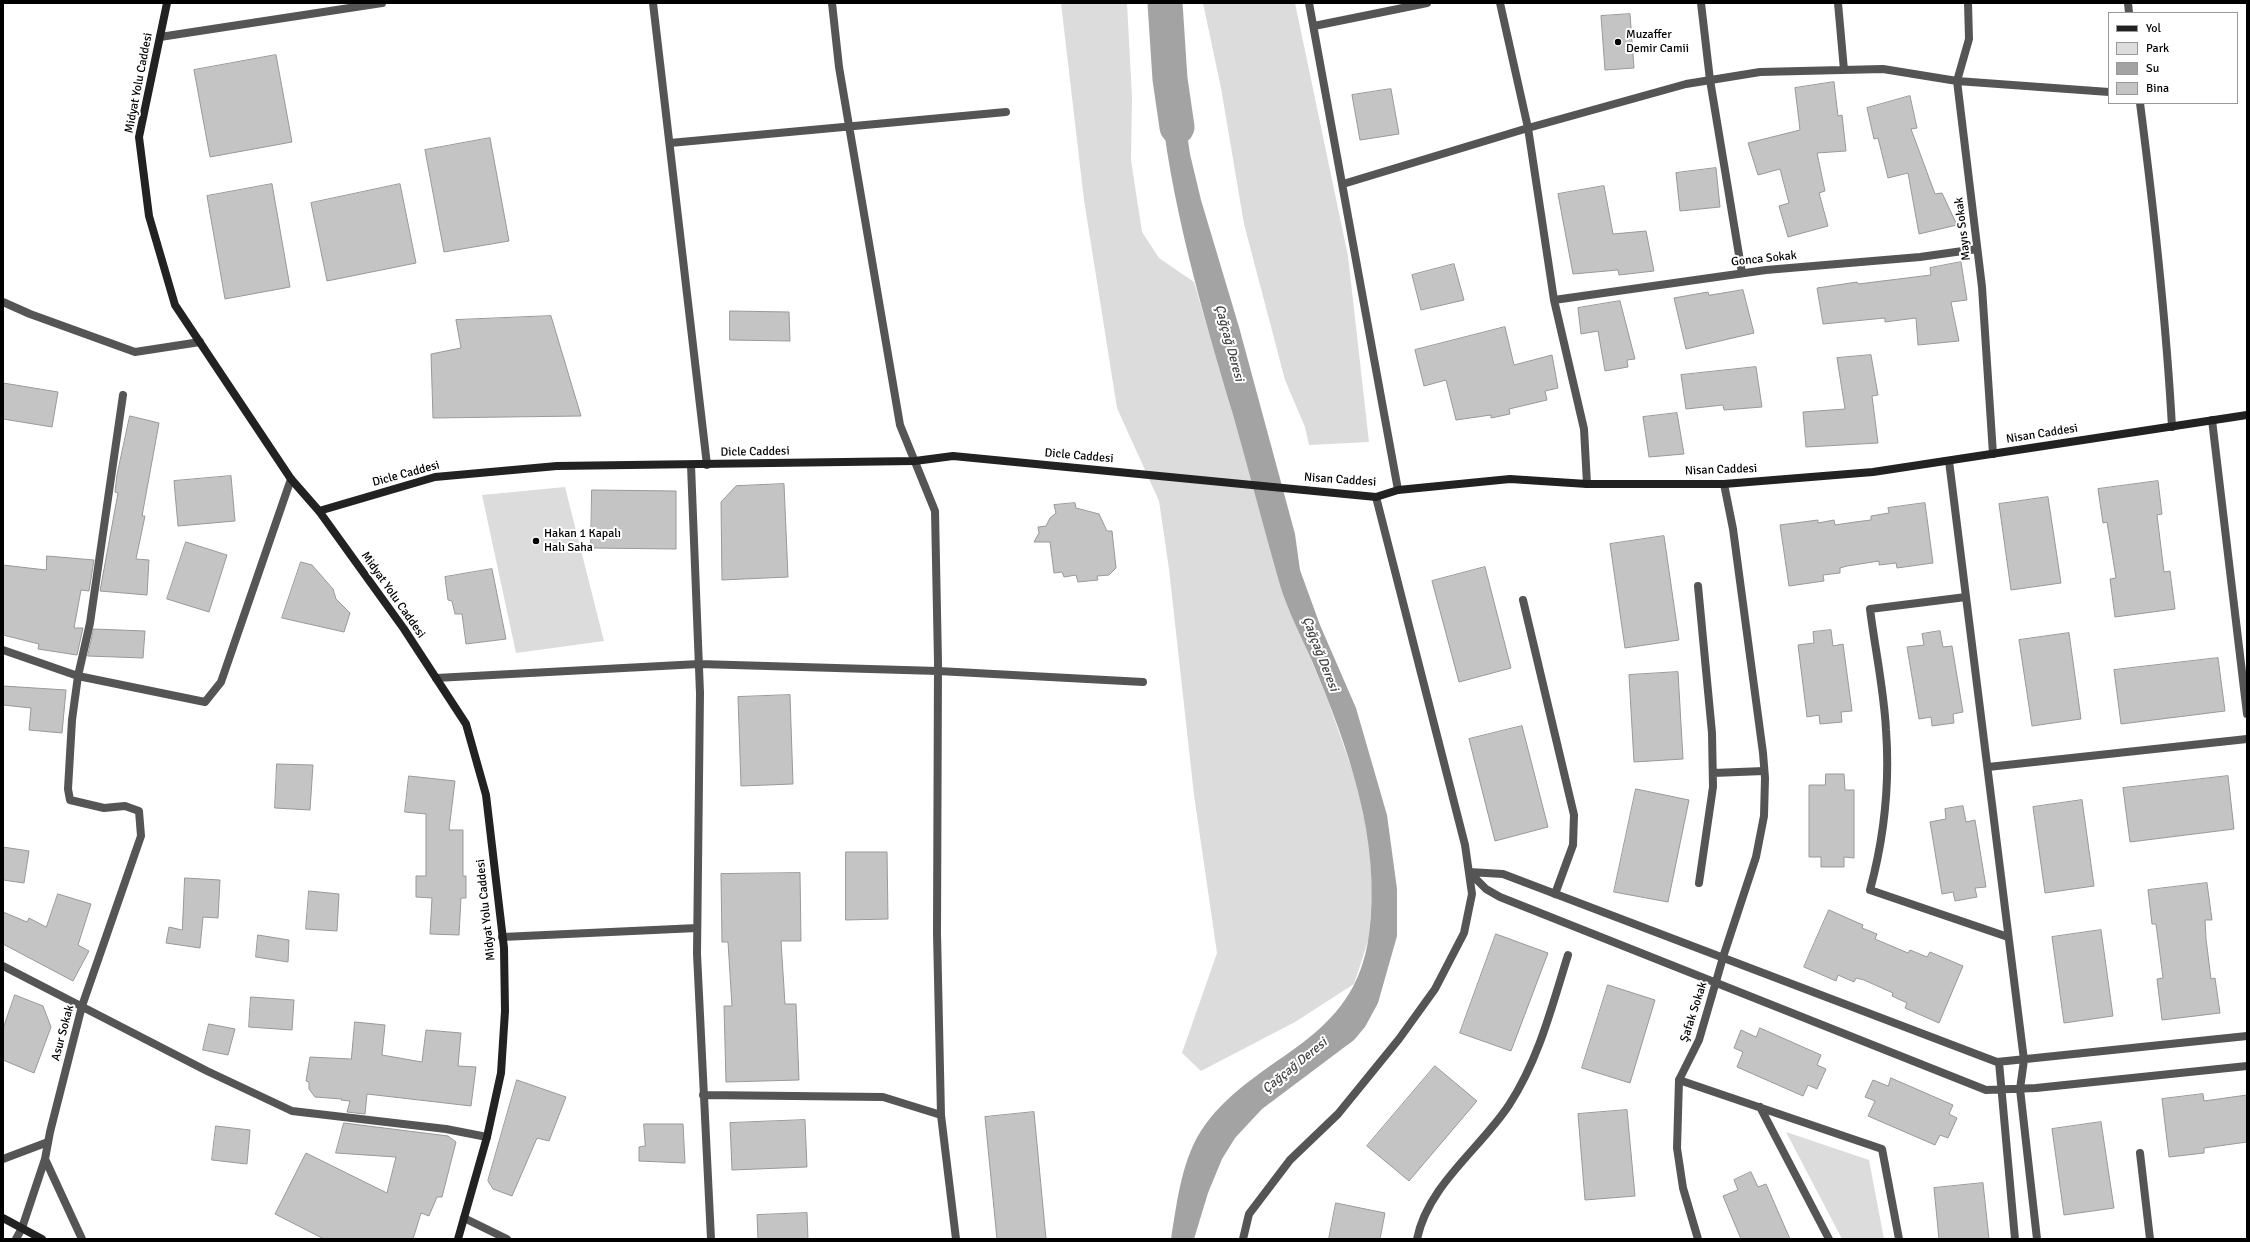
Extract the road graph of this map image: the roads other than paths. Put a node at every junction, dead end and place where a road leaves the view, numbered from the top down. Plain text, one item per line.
1 (167, 3) edge
2 (382, 3) edge
3 (653, 3) edge
4 (832, 3) edge
5 (1309, 3) edge
6 (1427, 3) edge
7 (1500, 3) edge
8 (1701, 3) edge
9 (1838, 3) edge
10 (1968, 3) edge
11 (1314, 26) junction
12 (160, 37) junction
13 (1844, 70) junction
14 (1710, 80) junction
15 (1956, 80) junction
16 (2108, 92) edge
17 (2140, 104) edge
18 (1006, 112) dead end
19 (850, 127) junction
20 (1528, 128) junction
21 (670, 143) junction
22 (1343, 184) junction
23 (1977, 249) junction
24 (1742, 273) junction
25 (1554, 300) junction
26 (3, 302) edge
27 (200, 342) junction
28 (123, 396) dead end
29 (2247, 415) edge
30 (2212, 420) junction
31 (2172, 427) junction
32 (1993, 454) junction
33 (915, 461) junction
34 (1948, 461) junction
35 (691, 465) junction
36 (707, 465) junction
37 (1195, 478) joint
38 (291, 479) junction
39 (1586, 484) junction
40 (1724, 484) junction
41 (1398, 490) junction
42 (1376, 497) junction
43 (319, 511) junction
44 (1698, 586) dead end
45 (1966, 597) junction
46 (1523, 600) dead end
47 (3, 650) edge
48 (699, 664) junction
49 (938, 671) junction
50 (78, 676) junction
51 (436, 678) junction
52 (1143, 682) dead end
53 (2247, 714) edge
54 (2247, 739) edge
55 (1988, 767) junction
56 (1764, 771) junction
57 (1713, 773) junction
58 (1469, 872) junction
59 (1699, 883) dead end
60 (1555, 894) junction
61 (697, 928) junction
62 (502, 937) junction
63 (2008, 937) junction
64 (1568, 955) dead end
65 (1723, 959) junction
66 (3, 966) edge
67 (1716, 981) junction
68 (82, 1006) junction
69 (2247, 1036) edge
70 (2024, 1060) junction
71 (1999, 1062) junction
72 (2247, 1066) edge
73 (1679, 1080) junction
74 (2000, 1089) junction
75 (2020, 1089) junction
76 (703, 1095) junction
77 (1760, 1107) junction
78 (941, 1115) junction
79 (487, 1136) junction
80 (48, 1142) junction
81 (2140, 1153) dead end
82 (3, 1159) edge
83 (45, 1159) junction
84 (3, 1218) edge
85 (464, 1218) junction
86 (22, 1228) junction
87 (16, 1239) edge
88 (42, 1239) edge
89 (82, 1239) edge
90 (458, 1239) edge
91 (507, 1239) edge
92 (711, 1239) edge
93 (956, 1239) edge
94 (1243, 1239) edge
95 (1417, 1239) edge
96 (1698, 1239) edge
97 (1829, 1239) edge
98 (1899, 1239) edge
99 (2015, 1239) edge
100 (2037, 1239) edge
101 (2150, 1239) edge

1 - 12 street, Midyat Yolu Caddesi
2 - 12 street
3 - 21 street
4 - 19 street
5 - 11 street
6 - 11 street
7 - 20 street
8 - 14 street
9 - 13 street
10 - 15 street, Mayıs Sokak
11 - 22 street
12 - 27 street, Midyat Yolu Caddesi
13 - 14 street
13 - 15 street
14 - 20 street
14 - 24 street
15 - 16 street
15 - 23 street, Mayıs Sokak
17 - 31 street
18 - 19 street
19 - 21 street
19 - 33 street
20 - 22 street
20 - 25 street
21 - 36 street
22 - 41 street
23 - 24 street, Gonca Sokak
23 - 32 street, Mayıs Sokak
24 - 25 street, Gonca Sokak
25 - 39 street
26 - 27 street
27 - 38 street, Midyat Yolu Caddesi
28 - 50 street
29 - 30 street, Nisan Caddesi
30 - 31 street, Nisan Caddesi
30 - 53 street
31 - 32 street, Nisan Caddesi
32 - 34 street, Nisan Caddesi
33 - 36 street, Dicle Caddesi
33 - 37 street, Dicle Caddesi
33 - 49 street
34 - 40 street, Nisan Caddesi
34 - 45 street
35 - 36 street, Dicle Caddesi
35 - 43 street, Dicle Caddesi
35 - 48 street
37 - 42 street, Nisan Caddesi
38 - 43 street, Midyat Yolu Caddesi
38 - 50 street
39 - 40 street, Nisan Caddesi
39 - 41 street, Nisan Caddesi
40 - 56 street, Şafak Sokak
41 - 42 street, Nisan Caddesi
42 - 58 street
43 - 51 street, Midyat Yolu Caddesi
44 - 57 street
45 - 55 street
45 - 63 street
46 - 60 street
47 - 50 street
48 - 49 street
48 - 51 street
48 - 61 street
49 - 52 street
49 - 78 street
50 - 68 street, Asur Sokak
51 - 62 street, Midyat Yolu Caddesi
54 - 55 street
55 - 63 street
56 - 57 street
56 - 65 street, Şafak Sokak
57 - 59 street
58 - 60 street
58 - 67 street
58 - 94 street
60 - 65 street
61 - 62 street
61 - 76 street
62 - 79 street, Midyat Yolu Caddesi
63 - 70 street
64 - 95 street
65 - 67 street, Şafak Sokak
65 - 71 street
66 - 68 street
67 - 73 street, Şafak Sokak
67 - 74 street
68 - 79 street
68 - 80 street, Asur Sokak
69 - 70 street
70 - 71 street
70 - 75 street
71 - 74 street
72 - 75 street
73 - 77 street
73 - 96 street, Şafak Sokak
74 - 75 street
74 - 99 street
75 - 100 street
76 - 78 street
76 - 92 street
77 - 97 street
77 - 98 street
78 - 93 street
79 - 85 street, Midyat Yolu Caddesi
80 - 82 street
80 - 83 street, Asur Sokak
81 - 101 street
83 - 86 street, Asur Sokak
83 - 89 street
84 - 86 street
85 - 90 street, Midyat Yolu Caddesi
85 - 91 street
86 - 87 street, Asur Sokak
86 - 88 street

